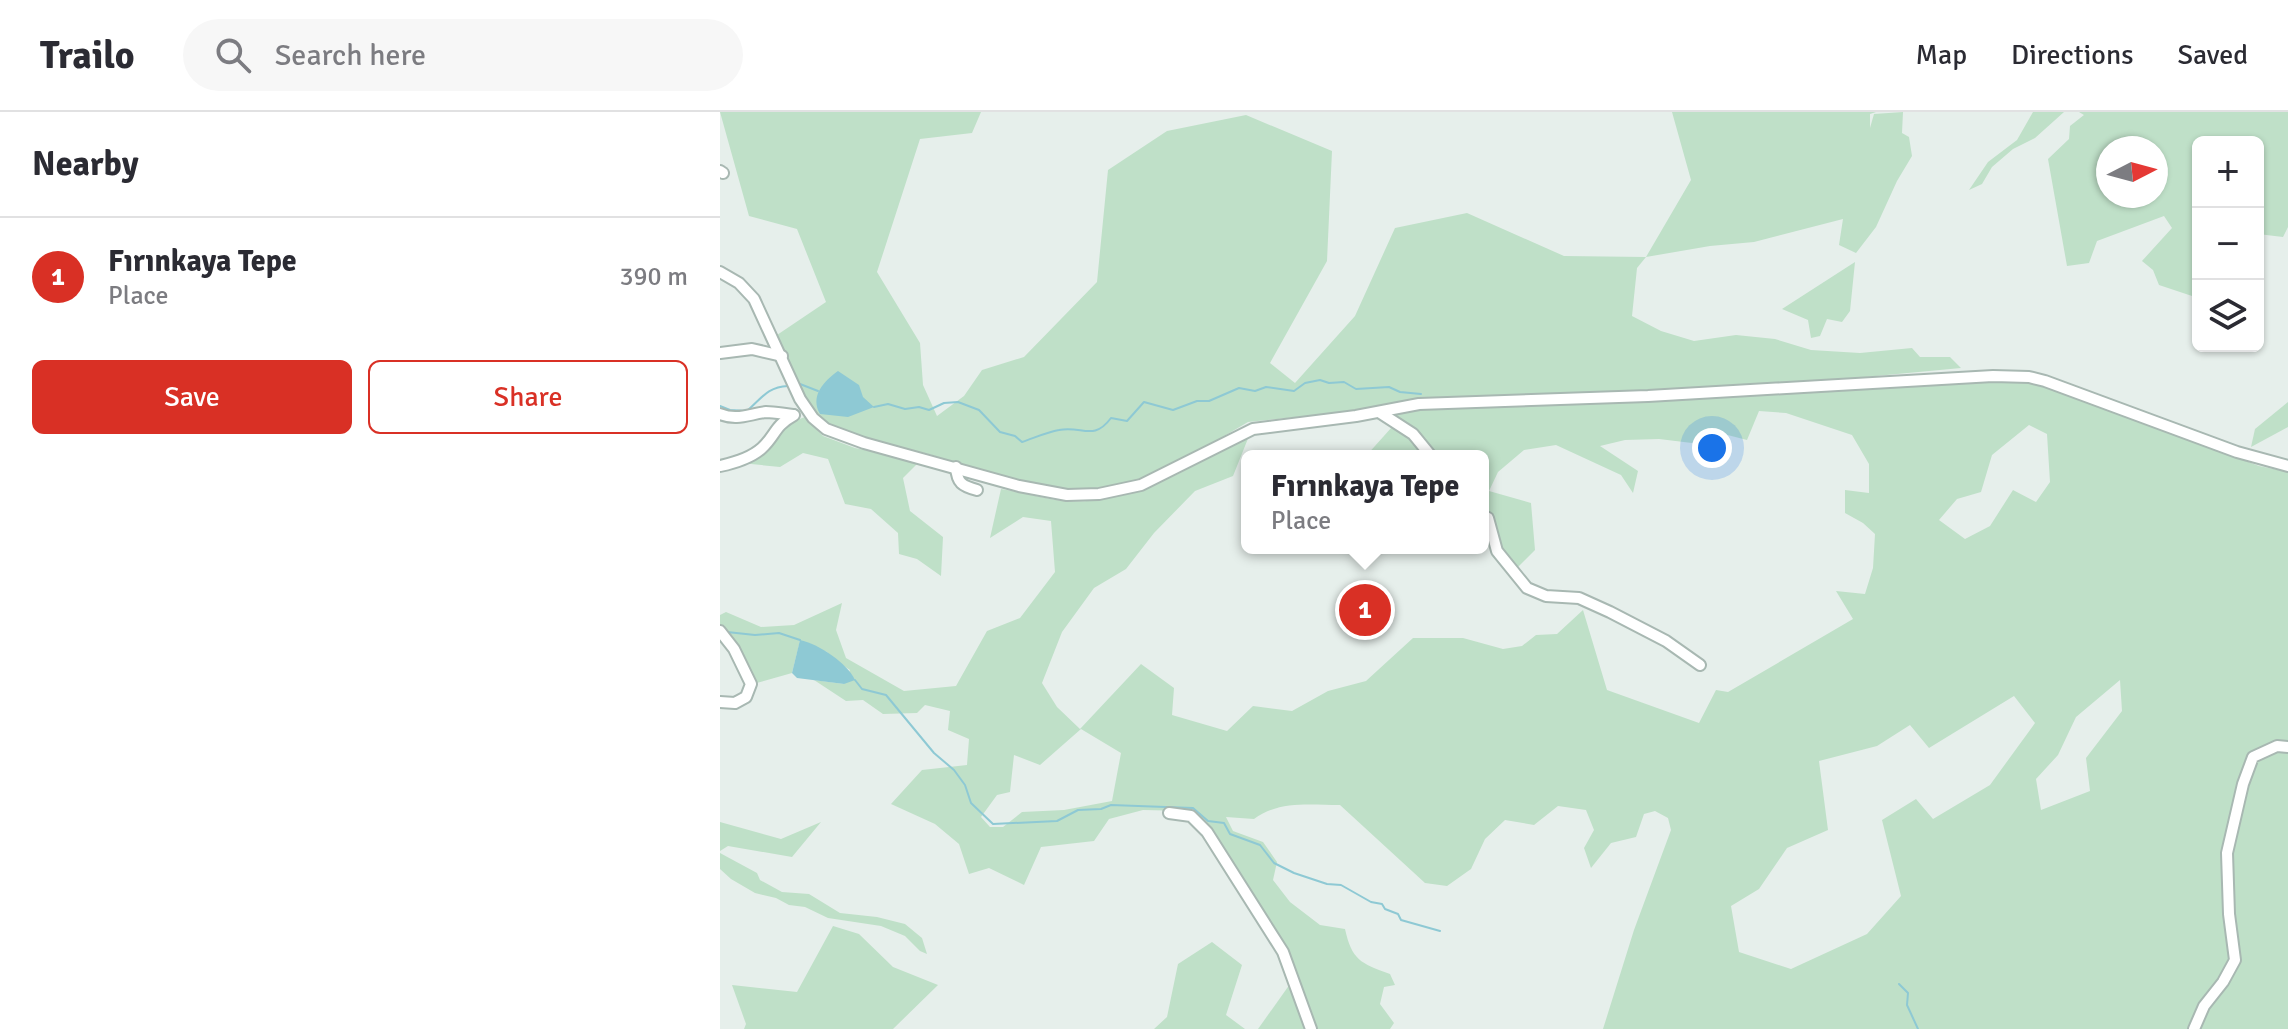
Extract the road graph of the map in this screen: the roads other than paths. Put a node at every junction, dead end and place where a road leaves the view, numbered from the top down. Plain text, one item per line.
1 (720, 272) edge
2 (771, 333) junction
3 (752, 349) junction
4 (720, 353) edge
5 (782, 356) junction
6 (1379, 412) junction
7 (809, 413) junction
8 (720, 414) edge
9 (794, 415) junction
10 (1426, 450) edge
11 (720, 466) edge
12 (2288, 466) edge
13 (956, 467) junction
14 (977, 490) dead end
15 (1489, 522) edge
16 (721, 639) edge
17 (1700, 665) dead end
18 (720, 702) edge
19 (2288, 747) edge
20 (1169, 813) dead end
21 (1311, 1029) edge
22 (2194, 1029) edge

1 - 2 street
2 - 3 street
2 - 5 street
3 - 4 street
3 - 5 street
5 - 7 street
6 - 10 street
6 - 12 street
6 - 13 street
7 - 9 street
7 - 13 street
8 - 9 street
9 - 11 street
13 - 14 street
15 - 17 street
16 - 18 street
19 - 22 street
20 - 21 street

